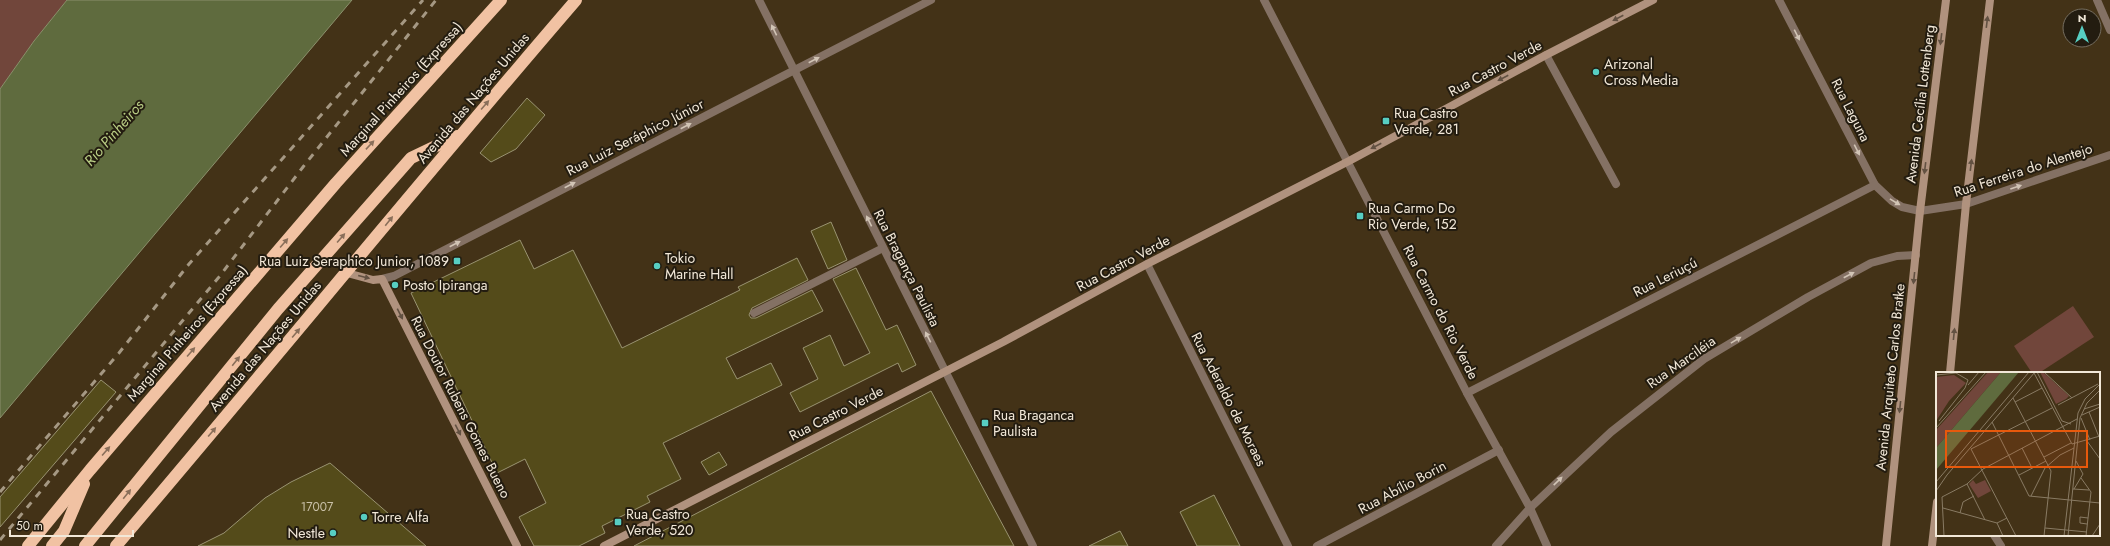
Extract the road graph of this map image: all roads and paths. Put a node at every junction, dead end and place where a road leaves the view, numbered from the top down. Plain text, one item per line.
1 (501, 0) edge
2 (576, 0) edge
3 (759, 0) edge
4 (931, 0) edge
5 (1264, 0) edge
6 (1653, 0) edge
7 (1779, 0) edge
8 (1946, 0) edge
9 (1990, 0) edge
10 (2097, 0) edge
11 (2110, 30) edge
12 (1546, 55) junction
13 (794, 70) junction
14 (460, 135) junction
15 (2110, 155) edge
16 (1349, 161) junction
17 (1616, 184) dead end
18 (1875, 185) junction
19 (1966, 204) junction
20 (1920, 211) junction
21 (883, 248) junction
22 (1916, 255) junction
23 (1147, 264) junction
24 (347, 273) junction
25 (382, 279) junction
26 (754, 313) dead end
27 (945, 372) junction
28 (1950, 372) edge
29 (1467, 393) junction
30 (1499, 450) junction
31 (90, 470) junction
32 (1530, 508) junction
33 (1936, 511) edge
34 (1995, 536) edge
35 (28, 546) edge
36 (52, 546) edge
37 (85, 546) edge
38 (116, 546) edge
39 (517, 546) edge
40 (604, 546) edge
41 (1033, 546) edge
42 (1288, 546) edge
43 (1317, 546) edge
44 (1496, 546) edge
45 (1547, 546) edge
46 (1886, 546) edge
47 (1932, 546) edge
48 (2001, 546) edge

31 -> 1 highway, Marginal Pinheiros (Expressa)
14 -> 2 highway, Avenida das Nações Unidas
13 -> 3 street, Rua Bragança Paulista
13 -> 4 street, Rua Luiz Seráphico Júnior
5 - 16 street, Rua Carmo do Rio Verde
6 -> 12 street, Rua Castro Verde
7 -> 18 street, Rua Laguna
8 -> 20 street, Avenida Cecília Lottenberg
19 -> 9 street
10 - 11 street
12 -> 16 street, Rua Castro Verde
12 - 17 street
21 -> 13 street, Rua Bragança Paulista
25 -> 13 street, Rua Luiz Seráphico Júnior
24 -> 14 highway, Avenida das Nações Unidas
37 -> 14 highway
19 -> 15 street, Rua Ferreira do Alentejo
16 - 23 street, Rua Castro Verde
16 - 29 street, Rua Carmo do Rio Verde
18 -> 20 street, Rua Laguna
18 - 29 street, Rua Leriuçú
19 - 20 street, Rua Ferreira do Alentejo
28 -> 19 street
20 - 22 street, Avenida Arquiteto Carlos Bratke
21 - 26 street
27 -> 21 street, Rua Bragança Paulista
32 -> 22 street, Rua Marciléia
22 -> 46 street, Avenida Arquiteto Carlos Bratke
23 - 27 street, Rua Castro Verde
23 - 42 street, Rua Aderaldo de Moraes
24 -> 25 street, Rua Luiz Seráphico Júnior
38 -> 24 highway, Avenida das Nações Unidas
25 -> 39 street, Rua Doutor Rubens Gomes Bueno
27 - 40 street, Rua Castro Verde
27 - 41 street, Rua Bragança Paulista
29 - 30 street, Rua Carmo do Rio Verde
30 - 32 street, Rua Carmo do Rio Verde
30 - 43 street, Rua Abílio Borin
31 - 35 highway, Marginal Pinheiros (Expressa)
31 - 36 highway
32 - 44 street, Rua Marciléia
32 - 45 street, Rua Carmo do Rio Verde
33 - 47 street
34 - 48 street

